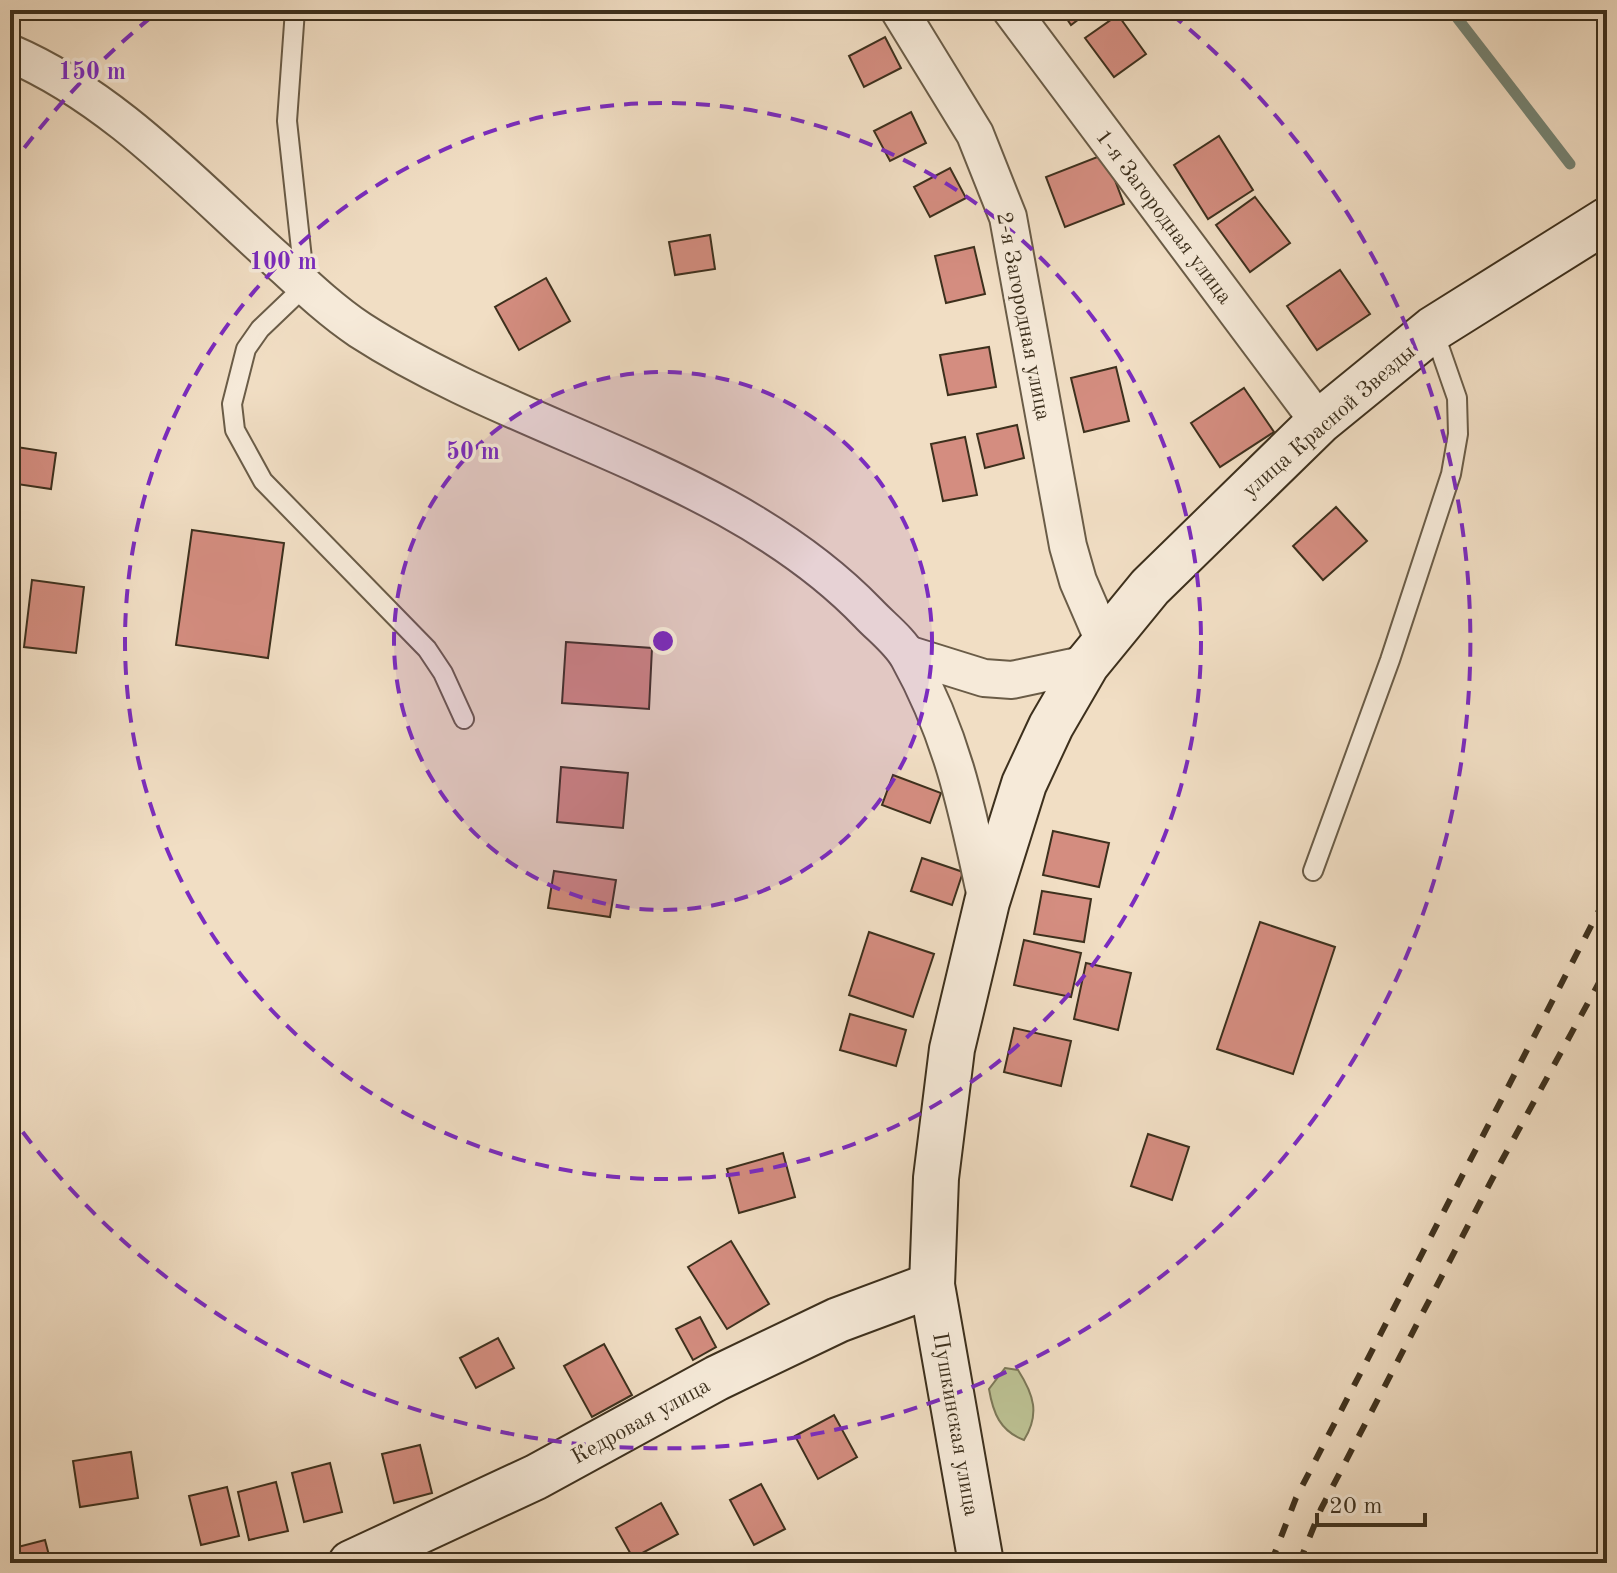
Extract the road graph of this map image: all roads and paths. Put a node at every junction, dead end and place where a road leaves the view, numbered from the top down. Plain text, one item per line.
1 (295, 10) edge
2 (899, 10) edge
3 (1011, 10) edge
4 (10, 53) edge
5 (1607, 220) edge
6 (305, 286) junction
7 (1433, 329) junction
8 (1319, 422) junction
9 (1096, 652) junction
10 (907, 654) junction
11 (464, 719) dead end
12 (1313, 871) dead end
13 (987, 902) junction
14 (932, 1285) junction
15 (351, 1563) edge
16 (981, 1563) edge

1 - 6 lane
2 - 9 street, 2-я Загородная улица
3 - 8 street, 1-я Загородная улица
4 - 6 street
5 - 7 street, улица Красной Звезды
6 - 10 street
6 - 11 lane
7 - 8 street, улица Красной Звезды
7 - 12 lane
8 - 9 street, улица Красной Звезды
9 - 10 street
9 - 13 street, улица Красной Звезды
10 - 13 street
13 - 14 street, Пушкинская улица
14 - 15 street, Кедровая улица
14 - 16 street, Пушкинская улица

